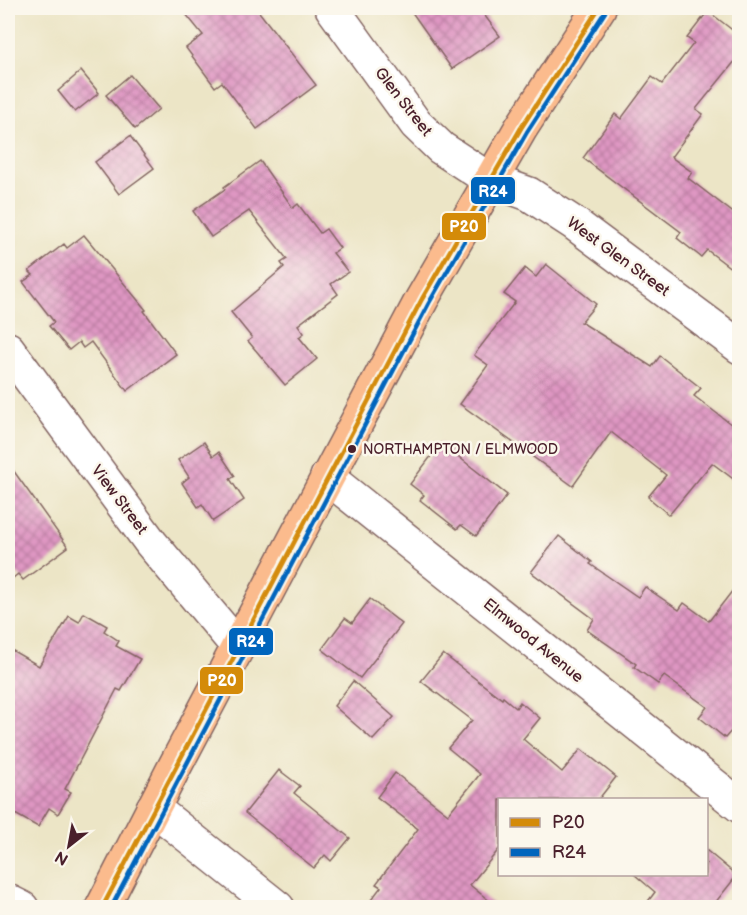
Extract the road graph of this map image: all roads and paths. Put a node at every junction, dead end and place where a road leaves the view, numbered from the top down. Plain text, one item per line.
1 (332, 8) edge
2 (599, 8) edge
3 (490, 180) junction
4 (740, 347) edge
5 (8, 349) edge
6 (327, 477) junction
7 (238, 647) junction
8 (740, 806) edge
9 (153, 808) junction
10 (8, 901) edge
11 (22, 908) edge
12 (102, 908) edge
13 (278, 908) edge

1 - 3 street, Glen Street
2 - 3 main road
3 - 4 street, West Glen Street
3 - 6 main road
5 - 7 street, View Street
6 - 7 main road
6 - 8 street, Elmwood Avenue
7 - 9 main road
9 - 12 main road
9 - 13 street
10 - 11 street

